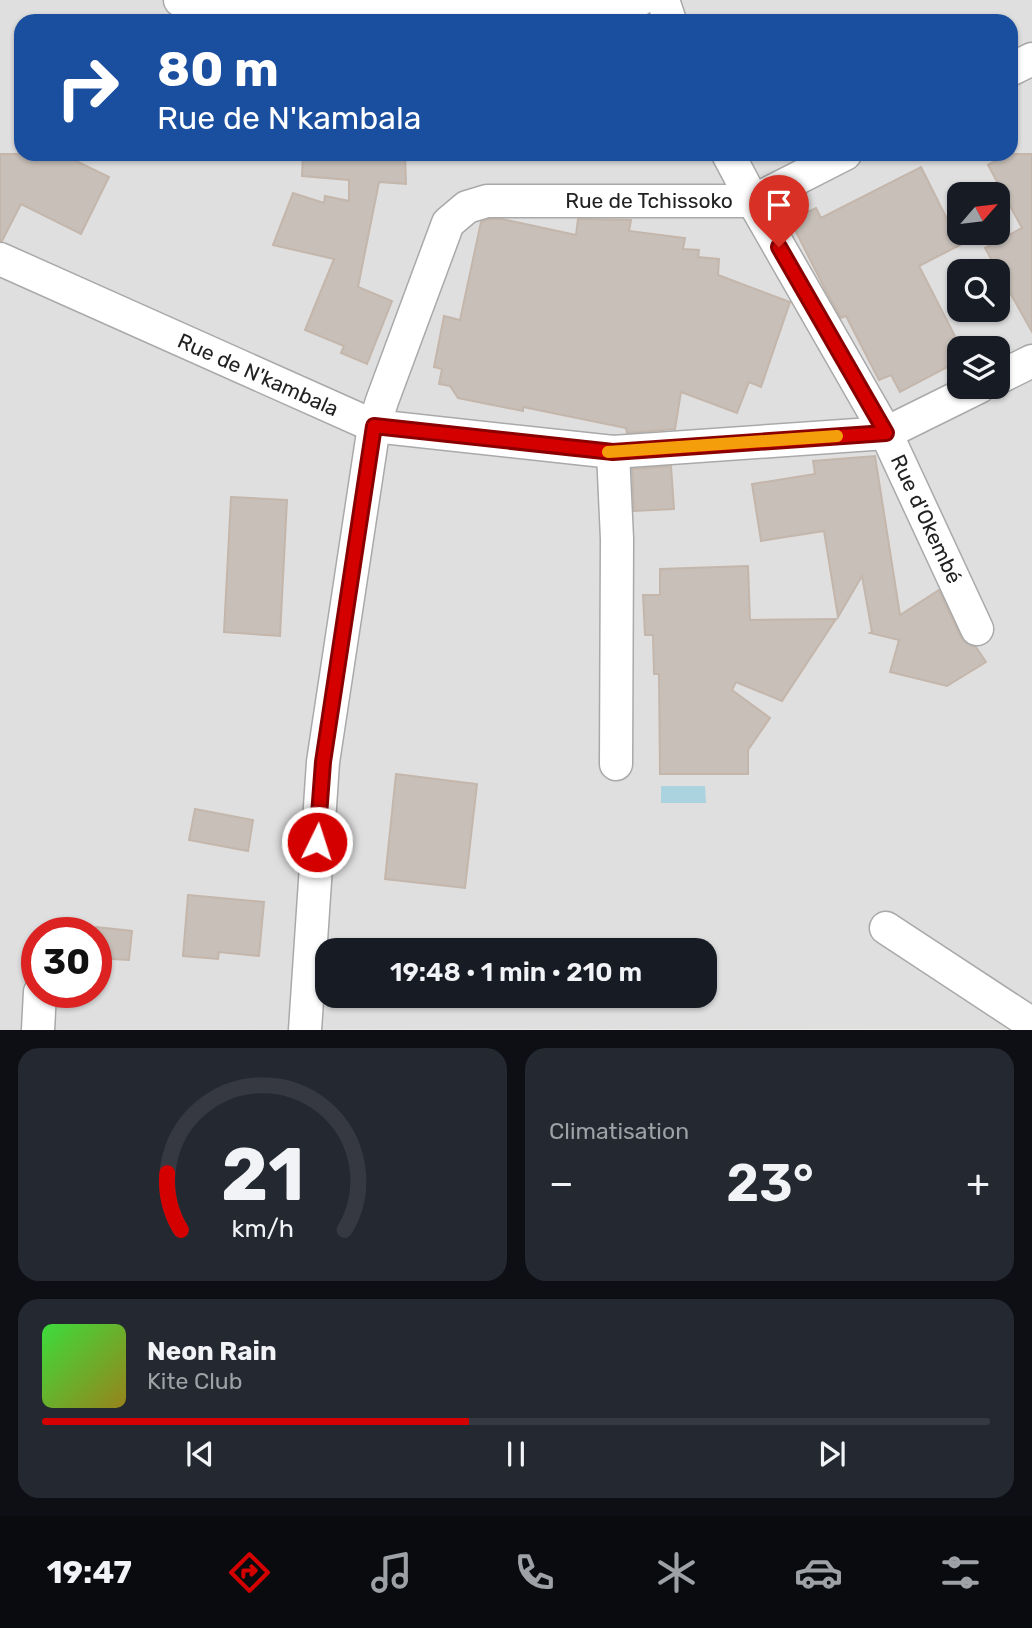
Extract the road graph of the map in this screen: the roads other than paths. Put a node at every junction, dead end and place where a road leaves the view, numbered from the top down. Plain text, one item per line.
1 (180, 0) edge
2 (639, 0) edge
3 (732, 161) edge
4 (831, 161) edge
5 (752, 201) junction
6 (0, 259) edge
7 (1032, 361) edge
8 (1010, 372) edge
9 (955, 399) edge
10 (374, 426) junction
11 (886, 433) junction
12 (613, 452) junction
13 (977, 629) dead end
14 (616, 764) dead end
15 (886, 928) dead end
16 (39, 1008) edge
17 (1032, 1024) edge
18 (38, 1030) edge
19 (305, 1030) edge

1 - 2 street
3 - 5 street, Rue d'Okembé
4 - 5 street, Rue de Tchissoko
5 - 10 street, Rue de Tchissoko
5 - 11 street, Rue d'Okembé
6 - 10 street, Rue de N'kambala
7 - 8 street
9 - 11 street, Rue de N'kambala
10 - 12 street, Rue de N'kambala
10 - 19 street
11 - 12 street, Rue de N'kambala
11 - 13 street, Rue d'Okembé
12 - 14 street
15 - 17 street
16 - 18 street

